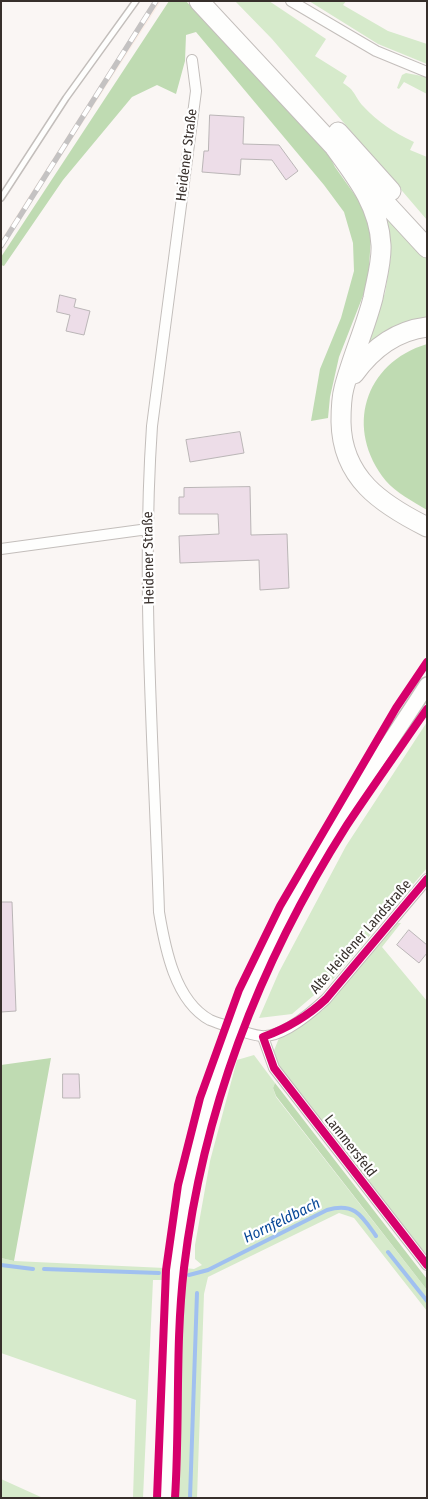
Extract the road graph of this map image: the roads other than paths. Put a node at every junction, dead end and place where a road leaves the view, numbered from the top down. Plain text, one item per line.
1 (136, 1) edge
2 (199, 1) edge
3 (216, 1) edge
4 (291, 1) edge
5 (192, 60) dead end
6 (427, 72) edge
7 (335, 148) junction
8 (1, 198) edge
9 (427, 232) edge
10 (427, 248) edge
11 (427, 326) edge
12 (344, 389) junction
13 (427, 527) edge
14 (148, 529) junction
15 (1, 549) edge
16 (427, 685) edge
17 (427, 879) edge
18 (233, 1028) junction
19 (263, 1037) junction
20 (427, 1265) edge
21 (166, 1498) edge

1 - 8 lane
2 - 7 highway
3 - 9 highway
4 - 6 street
5 - 14 street, Heidener Straße
7 - 10 highway
7 - 12 highway
11 - 12 highway
12 - 13 highway
14 - 15 street
14 - 18 street, Heidener Straße
16 - 18 main road
17 - 19 street, Alte Heidener Landstraße
18 - 19 street
18 - 21 main road
19 - 20 street, Lammersfeld

